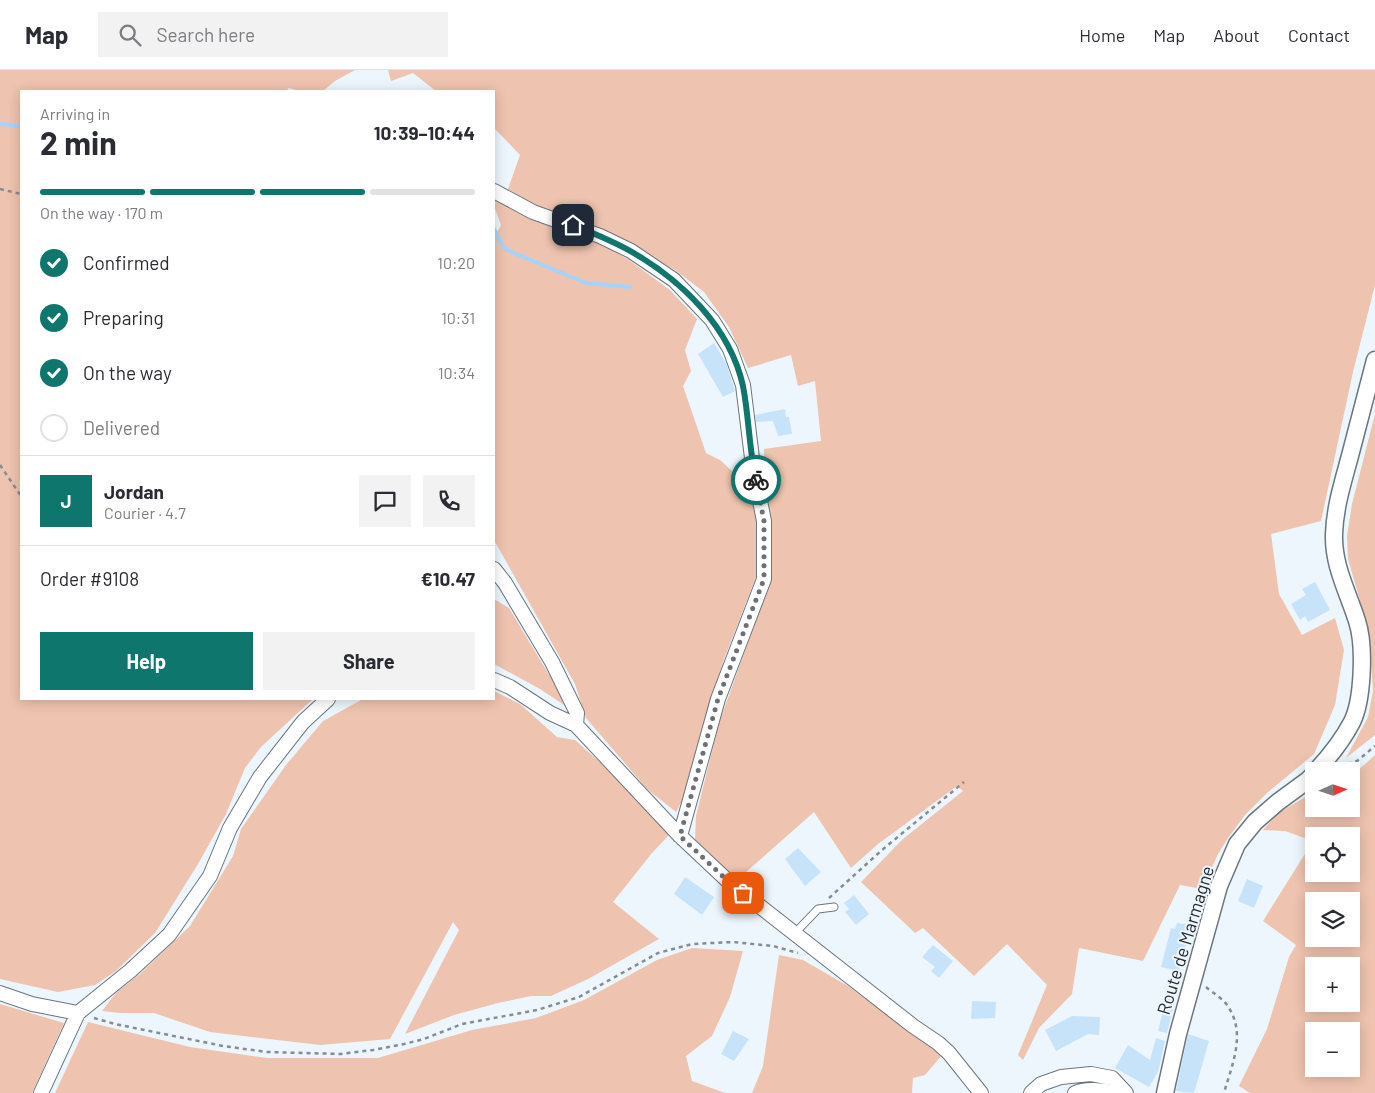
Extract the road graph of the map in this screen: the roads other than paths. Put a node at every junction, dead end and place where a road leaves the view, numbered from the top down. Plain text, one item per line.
1 (495, 192) edge
2 (1375, 360) edge
3 (495, 570) edge
4 (495, 680) edge
5 (327, 700) edge
6 (576, 725) junction
7 (1325, 762) edge
8 (1305, 782) edge
9 (680, 836) junction
10 (834, 908) dead end
11 (795, 933) junction
12 (0, 993) edge
13 (78, 1013) junction
14 (41, 1093) edge
15 (981, 1093) edge
16 (1031, 1093) edge
17 (1075, 1093) edge
18 (1114, 1093) edge
19 (1126, 1093) edge
20 (1165, 1093) edge

1 - 9 street
2 - 7 street, Route de Marmagne
3 - 6 street
4 - 6 street
5 - 13 street
6 - 9 street
8 - 20 street, Route de Marmagne
9 - 11 street
10 - 11 lane
11 - 15 street
12 - 13 street
13 - 14 street
16 - 19 street
17 - 18 street

